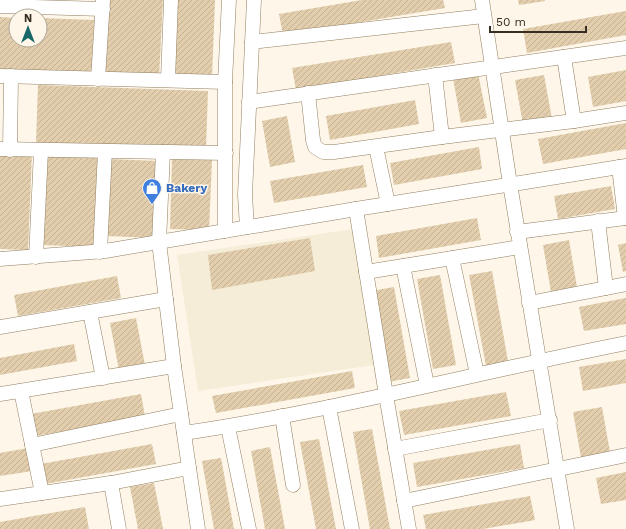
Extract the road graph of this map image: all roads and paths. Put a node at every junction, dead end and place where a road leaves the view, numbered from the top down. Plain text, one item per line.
1 (171, 0) edge
2 (229, 0) edge
3 (254, 0) edge
4 (482, 0) edge
5 (103, 4) edge
6 (0, 6) edge
7 (484, 16) junction
8 (252, 42) junction
9 (626, 48) edge
10 (564, 57) junction
11 (492, 66) junction
12 (435, 75) junction
13 (6, 76) edge
14 (98, 78) junction
15 (168, 80) junction
16 (225, 82) junction
17 (308, 93) junction
18 (249, 102) junction
19 (626, 113) edge
20 (574, 122) junction
21 (502, 131) junction
22 (442, 137) junction
23 (376, 147) junction
24 (5, 150) edge
25 (41, 151) junction
26 (105, 151) junction
27 (163, 152) junction
28 (226, 153) junction
29 (622, 167) edge
30 (510, 184) junction
31 (388, 204) junction
32 (356, 209) junction
33 (626, 218) edge
34 (598, 221) junction
35 (247, 227) junction
36 (225, 231) junction
37 (518, 232) junction
38 (159, 242) junction
39 (520, 247) junction
40 (100, 252) junction
41 (36, 257) junction
42 (452, 258) junction
43 (0, 259) edge
44 (403, 266) junction
45 (366, 272) junction
46 (626, 284) edge
47 (606, 288) junction
48 (166, 299) junction
49 (529, 303) junction
50 (90, 312) junction
51 (0, 327) edge
52 (626, 343) edge
53 (539, 360) junction
54 (174, 366) junction
55 (478, 374) junction
56 (103, 378) junction
57 (427, 385) junction
58 (21, 391) junction
59 (0, 394) edge
60 (386, 395) junction
61 (329, 407) junction
62 (181, 414) junction
63 (282, 416) junction
64 (550, 420) junction
65 (228, 427) junction
66 (184, 433) junction
67 (32, 445) junction
68 (395, 449) junction
69 (626, 455) edge
70 (189, 468) junction
71 (557, 470) junction
72 (111, 483) junction
73 (293, 485) dead end
74 (42, 493) junction
75 (0, 499) edge
76 (404, 501) junction
77 (119, 529) edge
78 (198, 529) edge
79 (249, 529) edge
80 (352, 529) edge
81 (409, 529) edge
82 (567, 529) edge

1 - 15 street
2 - 16 street
3 - 8 street
4 - 7 street
5 - 6 street
5 - 14 street
7 - 8 street
7 - 11 street
8 - 18 street
9 - 10 street
10 - 11 street
10 - 20 street
11 - 12 street
11 - 21 street
12 - 17 street
12 - 22 street
13 - 14 street
13 - 24 street
14 - 15 street
15 - 16 street
16 - 28 street
17 - 18 street
17 - 23 street
18 - 35 street
19 - 20 street
20 - 21 street
21 - 22 street
21 - 30 street
22 - 23 street
23 - 31 street
24 - 25 street
25 - 26 street
25 - 41 street
26 - 27 street
26 - 40 street
27 - 28 street
27 - 38 street
28 - 36 street
29 - 30 street
29 - 33 street
30 - 31 street
30 - 37 street
31 - 32 street
32 - 35 street
32 - 45 street
33 - 34 street
34 - 37 street
34 - 47 street
35 - 36 street
36 - 38 street
37 - 39 street
38 - 40 street
38 - 48 street
39 - 42 street
39 - 49 street
40 - 41 street
41 - 43 street
42 - 44 street
42 - 55 street
44 - 45 street
44 - 57 street
45 - 60 street
46 - 47 street
47 - 49 street
48 - 50 street
48 - 54 street
49 - 53 street
50 - 51 street
50 - 56 street
52 - 53 street
53 - 55 street
53 - 64 street
54 - 56 street
54 - 62 street
55 - 57 street
56 - 58 street
57 - 60 street
58 - 59 street
58 - 67 street
60 - 61 street
60 - 68 street
61 - 63 street
61 - 80 street
62 - 66 street
62 - 67 street
63 - 65 street
63 - 73 street
64 - 68 street
64 - 71 street
65 - 66 street
65 - 79 street
66 - 70 street
67 - 74 street
68 - 76 street
69 - 71 street
70 - 72 street
70 - 78 street
71 - 76 street
71 - 82 street
72 - 74 street
72 - 77 street
74 - 75 street
76 - 81 street

